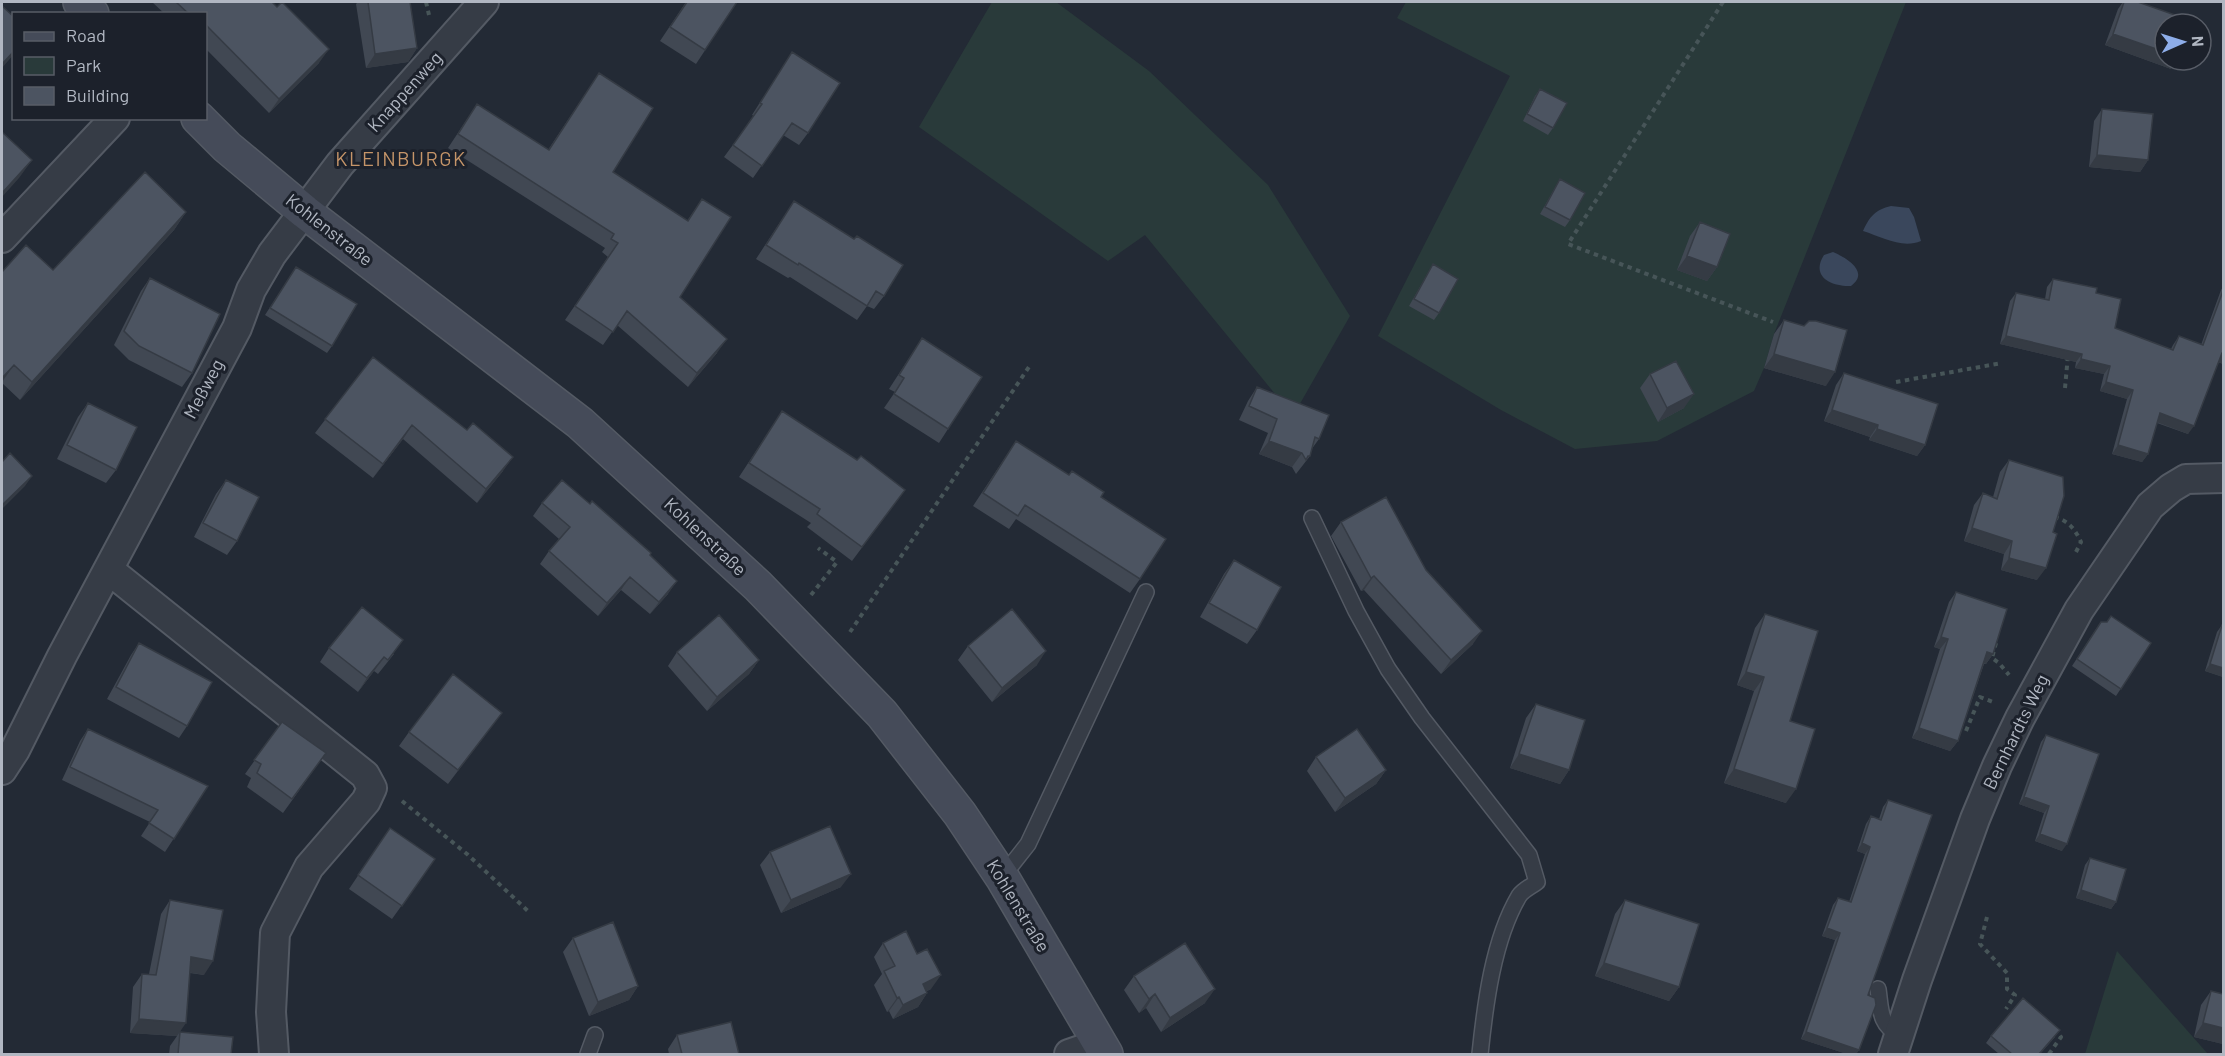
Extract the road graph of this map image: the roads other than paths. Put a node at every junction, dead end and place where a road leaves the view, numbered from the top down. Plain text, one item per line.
1 (484, 2) edge
2 (113, 120) edge
3 (200, 120) edge
4 (305, 212) junction
5 (2, 238) edge
6 (2223, 478) edge
7 (1312, 518) dead end
8 (109, 570) junction
9 (1146, 592) dead end
10 (2, 770) edge
11 (1002, 877) junction
12 (1878, 989) dead end
13 (596, 1035) dead end
14 (1896, 1045) edge
15 (1091, 1051) edge
16 (274, 1054) edge
17 (588, 1054) edge
18 (1480, 1054) edge

1 - 4 street, Knappenweg
2 - 5 street
3 - 4 street, Kohlenstraße
4 - 8 street, Meßweg
4 - 11 street, Kohlenstraße
6 - 14 street, Bernhardts Weg
7 - 18 lane
8 - 10 street, Meßweg
8 - 16 street
9 - 11 lane
11 - 15 street, Kohlenstraße
12 - 14 lane
13 - 17 lane

